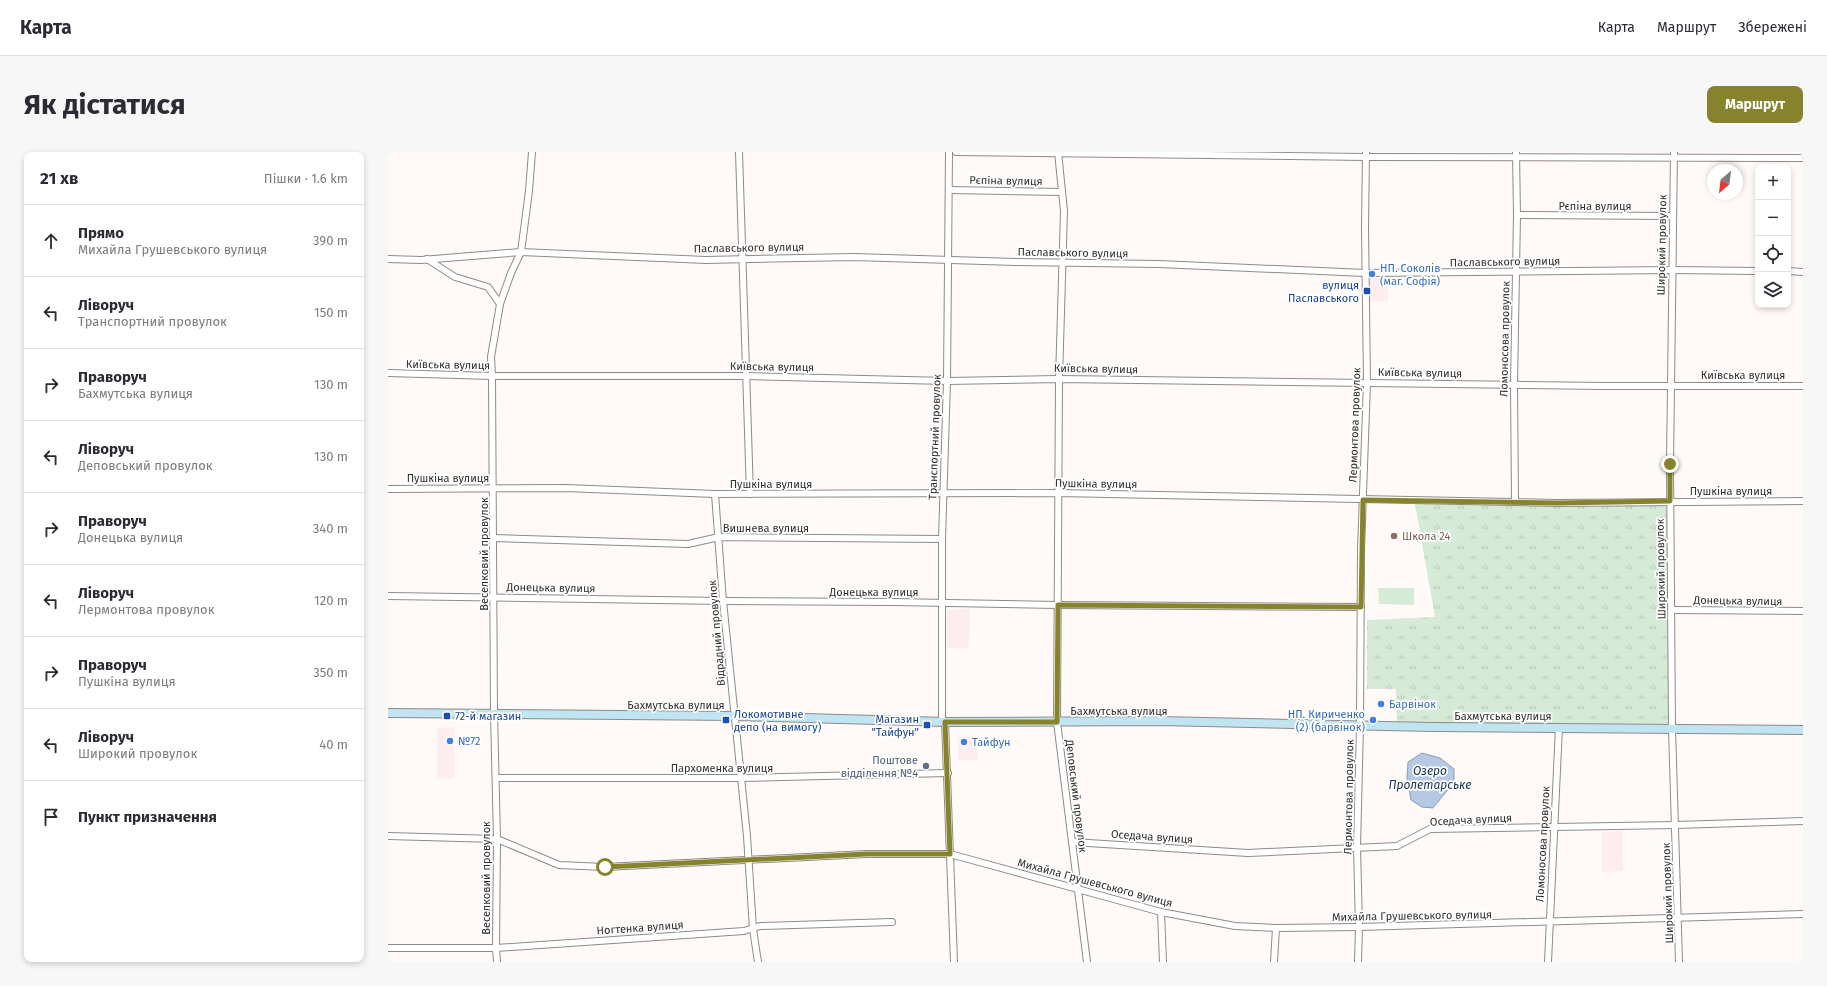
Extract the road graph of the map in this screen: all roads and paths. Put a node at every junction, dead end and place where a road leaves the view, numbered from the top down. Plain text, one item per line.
1 (532, 152) edge
2 (739, 152) edge
3 (949, 152) edge
4 (956, 152) edge
5 (1058, 153) edge
6 (1366, 155) edge
7 (1516, 155) edge
8 (1674, 155) edge
9 (1803, 158) edge
10 (949, 190) junction
11 (1062, 192) junction
12 (1517, 215) junction
13 (1672, 216) junction
14 (521, 252) junction
15 (742, 258) junction
16 (388, 259) edge
17 (427, 259) junction
18 (949, 260) junction
19 (1062, 262) junction
20 (1672, 270) junction
21 (1755, 271) edge
22 (1791, 271) edge
23 (1516, 272) junction
24 (1803, 272) edge
25 (1365, 273) junction
26 (500, 304) junction
27 (388, 373) edge
28 (492, 376) junction
29 (746, 376) junction
30 (1059, 379) junction
31 (947, 381) junction
32 (1367, 383) junction
33 (1514, 384) junction
34 (1671, 385) junction
35 (1803, 386) edge
36 (493, 488) junction
37 (388, 489) edge
38 (943, 493) junction
39 (1059, 493) junction
40 (715, 494) junction
41 (750, 494) junction
42 (1363, 500) junction
43 (1670, 501) junction
44 (1803, 501) edge
45 (1515, 502) junction
46 (719, 537) junction
47 (494, 538) junction
48 (942, 539) junction
49 (388, 596) edge
50 (494, 597) junction
51 (723, 601) junction
52 (943, 603) junction
53 (1058, 605) junction
54 (1361, 607) junction
55 (1672, 610) junction
56 (1803, 611) edge
57 (388, 713) edge
58 (494, 714) junction
59 (735, 716) junction
60 (944, 722) junction
61 (1057, 722) junction
62 (1360, 725) junction
63 (1559, 728) junction
64 (1672, 728) junction
65 (1803, 730) edge
66 (948, 773) junction
67 (496, 778) junction
68 (741, 778) junction
69 (1803, 821) edge
70 (1676, 825) junction
71 (1555, 827) junction
72 (388, 836) edge
73 (497, 839) junction
74 (1072, 842) junction
75 (1357, 848) junction
76 (950, 854) junction
77 (749, 859) junction
78 (1078, 889) junction
79 (1161, 912) junction
80 (1803, 914) edge
81 (1679, 917) junction
82 (892, 922) dead end
83 (1549, 922) junction
84 (1359, 927) junction
85 (1276, 928) junction
86 (753, 929) junction
87 (388, 948) edge
88 (496, 948) junction
89 (497, 962) edge
90 (758, 962) edge
91 (954, 962) edge
92 (1088, 962) edge
93 (1163, 962) edge
94 (1274, 962) edge
95 (1358, 962) edge
96 (1548, 962) edge
97 (1679, 962) edge

1 - 14 street, Веселковий провулок
2 - 15 street
3 - 10 street, Транспортний провулок
4 - 5 street
5 - 6 street
5 - 11 street, Деповський провулок
6 - 7 street
6 - 25 street, Лермонтова провулок
7 - 8 street
7 - 12 street, Ломоносова провулок
8 - 9 street
8 - 13 street, Широкий провулок
10 - 11 street, Рєпіна вулиця
10 - 18 street, Транспортний провулок
11 - 19 street, Деповський провулок
12 - 13 street, Рєпіна вулиця
12 - 23 street, Ломоносова провулок
13 - 20 street, Широкий провулок
14 - 15 street, Паславського вулиця
14 - 17 street, Паславського вулиця
14 - 26 street, Веселковий провулок
15 - 18 street, Паславського вулиця
15 - 29 street
16 - 17 street, Паславського вулиця
17 - 26 street
18 - 19 street, Паславського вулиця
18 - 31 street, Транспортний провулок
19 - 25 street, Паславського вулиця
19 - 30 street, Деповський провулок
20 - 21 street, Паславського вулиця
20 - 23 street, Паславського вулиця
20 - 34 street, Широкий провулок
22 - 24 street
23 - 25 street, Паславського вулиця
23 - 33 street, Ломоносова провулок
25 - 32 street, Лермонтова провулок
26 - 28 street, Веселковий провулок
27 - 28 street, Київська вулиця
28 - 29 street, Київська вулиця
28 - 36 street, Веселковий провулок
29 - 31 street, Київська вулиця
29 - 41 street
30 - 31 street, Київська вулиця
30 - 32 street, Київська вулиця
30 - 39 street, Деповський провулок
31 - 38 street, Транспортний провулок
32 - 33 street, Київська вулиця
32 - 42 street, Лермонтова провулок
33 - 34 street, Київська вулиця
33 - 45 street, Ломоносова провулок
34 - 35 street, Київська вулиця
34 - 43 street, Широкий провулок
36 - 37 street, Пушкіна вулиця
36 - 40 street, Пушкіна вулиця
36 - 47 street, Веселковий провулок
38 - 39 street, Пушкіна вулиця
38 - 41 street, Пушкіна вулиця
38 - 48 street, Транспортний провулок
39 - 42 street, Пушкіна вулиця
39 - 53 street, Деповський провулок
40 - 41 street, Пушкіна вулиця
40 - 46 street, Відрадний провулок
42 - 45 street, Пушкіна вулиця
42 - 54 street, Лермонтова провулок
43 - 44 street, Пушкіна вулиця
43 - 45 street, Пушкіна вулиця
43 - 55 street, Широкий провулок
46 - 47 street, Вишнева вулиця
46 - 48 street, Вишнева вулиця
46 - 51 street, Відрадний провулок
47 - 50 street, Веселковий провулок
48 - 52 street, Транспортний провулок
49 - 50 street, Донецька вулиця
50 - 51 street, Донецька вулиця
50 - 58 street, Веселковий провулок
51 - 52 street, Донецька вулиця
51 - 59 street, Відрадний провулок
52 - 53 street, Донецька вулиця
52 - 60 street, Транспортний провулок
53 - 54 street, Донецька вулиця
53 - 61 street, Деповський провулок
54 - 62 street, Лермонтова провулок
55 - 56 street, Донецька вулиця
55 - 64 street, Широкий провулок
57 - 58 street, Бахмутська вулиця
58 - 59 street, Бахмутська вулиця
58 - 67 street, Веселковий провулок
59 - 60 street, Бахмутська вулиця
59 - 68 street, Відрадний провулок
60 - 61 street, Бахмутська вулиця
60 - 66 street, Транспортний провулок
61 - 62 street, Бахмутська вулиця
61 - 74 street, Деповський провулок
62 - 63 street, Бахмутська вулиця
62 - 75 street, Лермонтова провулок
63 - 64 street, Бахмутська вулиця
63 - 71 street, Ломоносова провулок
64 - 65 street, Бахмутська вулиця
64 - 70 street, Широкий провулок
66 - 68 street, Пархоменка вулиця
66 - 76 street, Транспортний провулок
67 - 68 street, Пархоменка вулиця
67 - 73 street, Веселковий провулок
68 - 77 street, Відрадний провулок
69 - 70 street, Оседача вулиця
70 - 71 street, Оседача вулиця
70 - 81 street, Широкий провулок
71 - 75 street, Оседача вулиця
71 - 83 street, Ломоносова провулок
72 - 73 street, Михайла Грушевського вулиця
73 - 77 street, Михайла Грушевського вулиця
73 - 88 street, Веселковий провулок
74 - 75 street, Оседача вулиця
74 - 78 street, Деповський провулок
75 - 84 street, Лермонтова провулок
76 - 77 street, Михайла Грушевського вулиця
76 - 78 street, Михайла Грушевського вулиця
76 - 91 street, Транспортний провулок
77 - 86 street, Відрадний провулок
78 - 79 street, Михайла Грушевського вулиця
78 - 92 street, Деповський провулок
79 - 85 street, Михайла Грушевського вулиця
79 - 93 street
80 - 81 street, Михайла Грушевського вулиця
81 - 83 street, Михайла Грушевського вулиця
81 - 97 street, Широкий провулок
82 - 86 street, Ногтенка вулиця
83 - 84 street, Михайла Грушевського вулиця
83 - 96 street, Ломоносова провулок
84 - 85 street, Михайла Грушевського вулиця
84 - 95 street, Лермонтова провулок
85 - 94 street
86 - 88 street, Ногтенка вулиця
86 - 90 street, Відрадний провулок
87 - 88 street, Ногтенка вулиця
88 - 89 street, Веселковий провулок

